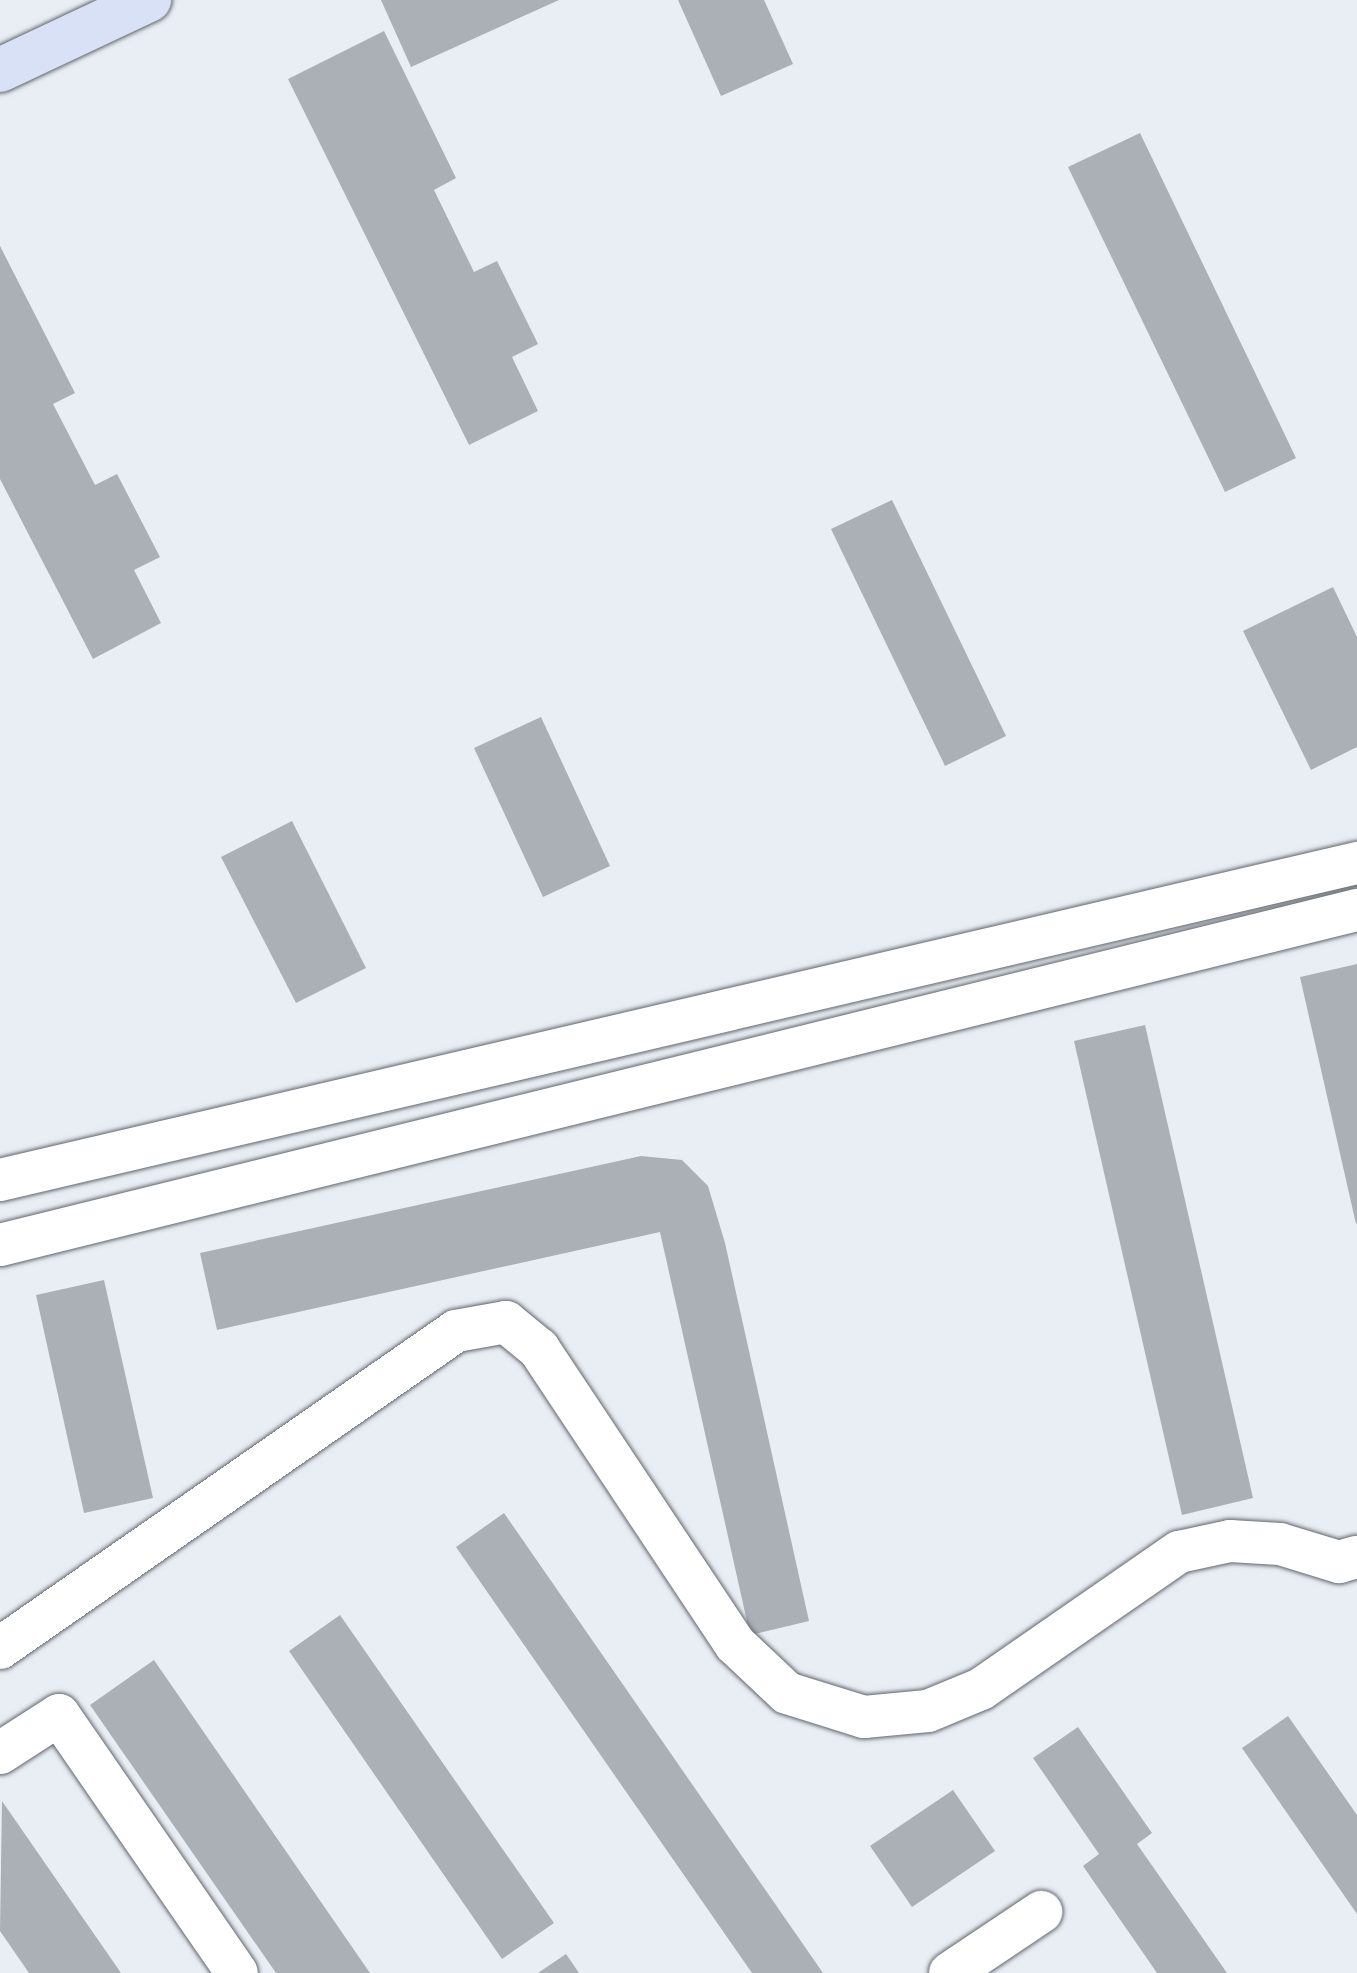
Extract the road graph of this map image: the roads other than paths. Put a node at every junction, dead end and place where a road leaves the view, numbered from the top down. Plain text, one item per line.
1 (149, 0) edge
2 (0, 70) edge
3 (1357, 863) edge
4 (1357, 910) edge
5 (0, 1180) edge
6 (0, 1245) edge
7 (1357, 1557) edge
8 (0, 1648) edge
9 (0, 1753) edge
10 (1041, 1912) dead end
11 (237, 1973) edge
12 (950, 1973) edge

1 - 2 main road
3 - 5 street
4 - 6 street
7 - 8 street
9 - 11 street
10 - 12 street

